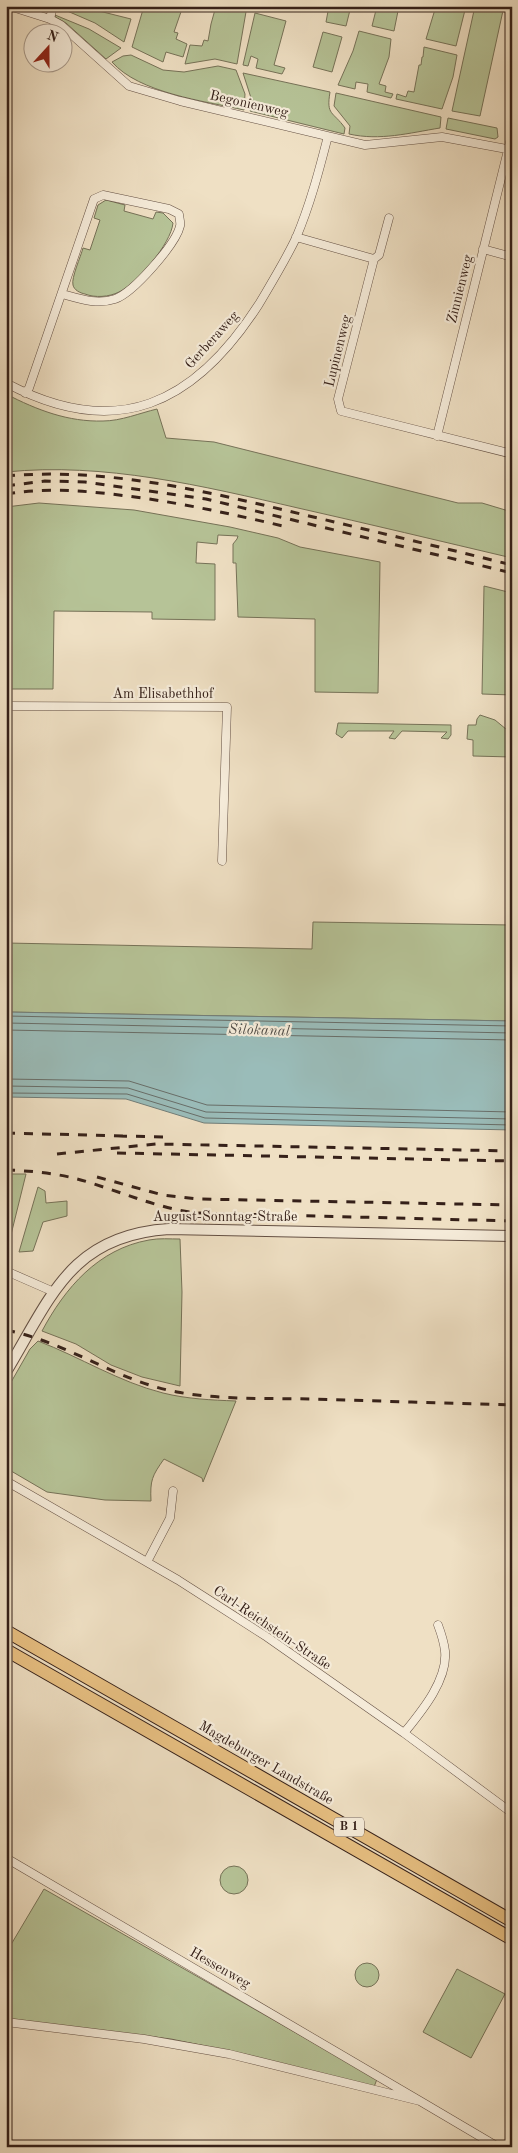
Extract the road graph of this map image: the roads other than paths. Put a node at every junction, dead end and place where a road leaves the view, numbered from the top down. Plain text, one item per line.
1 (9, 6) edge
2 (53, 6) edge
3 (50, 19) junction
4 (512, 134) edge
5 (328, 136) junction
6 (510, 149) edge
7 (390, 218) dead end
8 (296, 237) junction
9 (483, 250) junction
10 (512, 257) edge
11 (374, 259) junction
12 (62, 294) junction
13 (6, 383) edge
14 (25, 393) junction
15 (437, 436) junction
16 (512, 454) edge
17 (6, 706) edge
18 (222, 860) dead end
19 (512, 1236) edge
20 (6, 1271) edge
21 (54, 1292) junction
22 (6, 1372) edge
23 (6, 1481) edge
24 (173, 1492) dead end
25 (147, 1562) junction
26 (438, 1624) dead end
27 (6, 1631) edge
28 (6, 1650) edge
29 (404, 1733) junction
30 (512, 1813) edge
31 (6, 1858) edge
32 (512, 1921) edge
33 (512, 1939) edge
34 (6, 2022) edge
35 (420, 2101) junction
36 (498, 2147) edge

1 - 3 street, Begonienweg
2 - 3 street
3 - 5 street, Begonienweg
4 - 6 street, Zinnienweg
5 - 6 street, Begonienweg
5 - 8 street, Gerberaweg
6 - 9 street, Zinnienweg
7 - 11 street, Lupinenweg
8 - 11 street
8 - 14 street, Gerberaweg
9 - 10 street
9 - 15 street, Zinnienweg
11 - 15 street, Lupinenweg
12 - 12 street
12 - 14 street
13 - 14 street, Gerberaweg
15 - 16 street
17 - 18 street, Am Elisabethhof
19 - 21 street, August-Sonntag-Straße
20 - 21 street
21 - 22 street, August-Sonntag-Straße
23 - 25 street, Carl-Reichstein-Straße
24 - 25 street
25 - 29 street, Carl-Reichstein-Straße
26 - 29 street
27 - 32 main road, Magdeburger Landstraße / B 1
28 - 33 main road, B 1
29 - 30 street, Carl-Reichstein-Straße
31 - 35 street, Hessenweg
34 - 35 street, Hessenweg
35 - 36 street, Hessenweg

